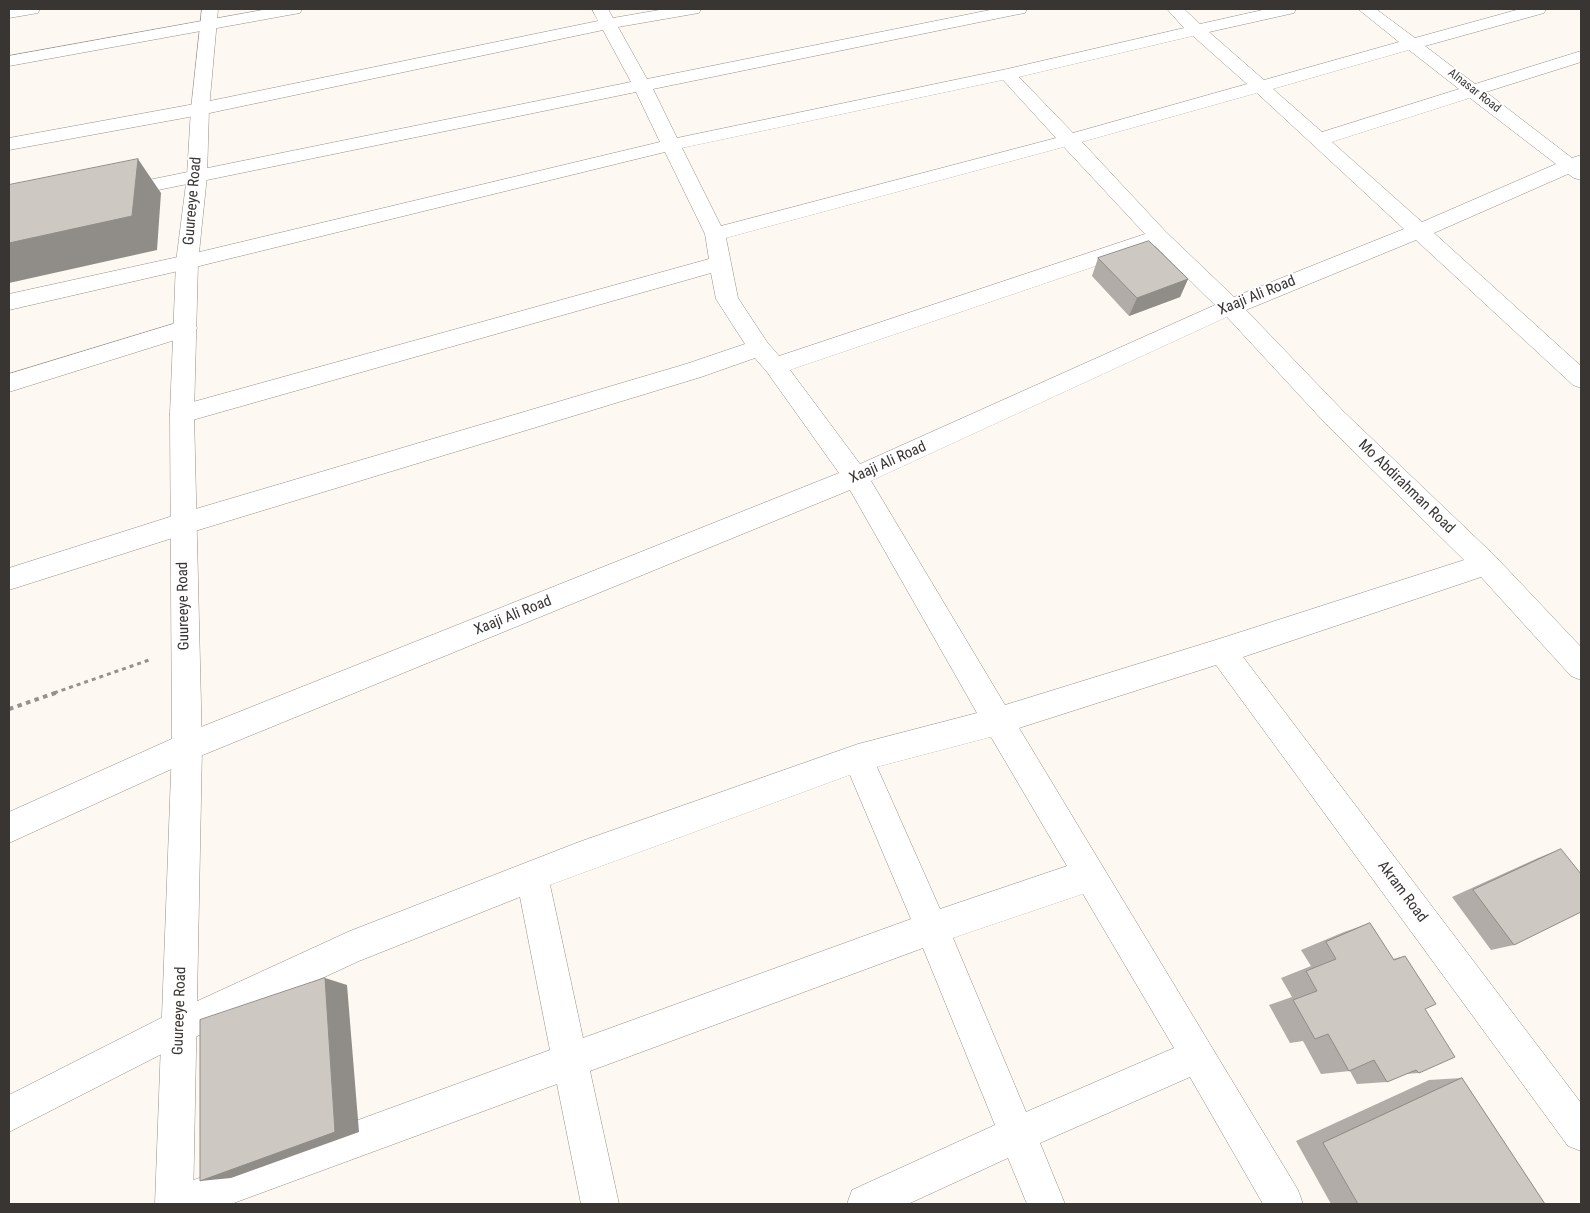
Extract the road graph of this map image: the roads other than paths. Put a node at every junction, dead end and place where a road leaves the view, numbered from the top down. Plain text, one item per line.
1 (32, 9) edge
2 (294, 9) edge
3 (692, 9) edge
4 (1019, 9) edge
5 (1175, 9) edge
6 (1288, 9) edge
7 (1366, 9) edge
8 (1538, 9) edge
9 (9, 13) edge
10 (604, 16) edge
11 (210, 17) edge
12 (1196, 30) junction
13 (1414, 45) junction
14 (1581, 56) edge
15 (9, 60) edge
16 (1007, 74) junction
17 (641, 84) junction
18 (1261, 87) junction
19 (1473, 91) junction
20 (200, 109) junction
21 (1070, 140) junction
22 (1318, 140) junction
23 (9, 144) edge
24 (671, 145) junction
25 (1578, 167) edge
26 (197, 176) junction
27 (100, 196) edge
28 (1419, 231) junction
29 (715, 234) junction
30 (1159, 237) junction
31 (187, 262) junction
32 (720, 263) junction
33 (9, 302) edge
34 (1230, 307) junction
35 (186, 328) junction
36 (767, 357) junction
37 (1581, 379) edge
38 (9, 383) edge
39 (182, 414) junction
40 (856, 477) junction
41 (182, 524) junction
42 (1486, 564) junction
43 (9, 579) edge
44 (1222, 651) junction
45 (1581, 667) edge
46 (998, 721) junction
47 (187, 747) junction
48 (858, 758) junction
49 (9, 828) edge
50 (1090, 875) junction
51 (532, 877) junction
52 (932, 928) junction
53 (179, 1027) junction
54 (1198, 1056) junction
55 (570, 1060) junction
56 (9, 1114) edge
57 (1581, 1133) edge
58 (1018, 1134) junction
59 (174, 1204) edge
60 (180, 1204) edge
61 (600, 1204) edge
62 (866, 1204) edge
63 (1046, 1204) edge
64 (1284, 1204) edge

1 - 9 street
2 - 11 street
3 - 10 street
4 - 17 street
5 - 12 street
6 - 12 street
7 - 13 street, Alnasar Road
8 - 13 street
10 - 17 street
10 - 20 street
11 - 15 street
11 - 20 street, Guureeye Road
12 - 16 street
12 - 18 street
13 - 18 street
13 - 19 street, Alnasar Road
14 - 19 street
16 - 21 street, Mo Abdirahman Road
16 - 24 street
17 - 24 street
17 - 26 street
18 - 21 street
18 - 22 street
19 - 22 street
19 - 25 street, Alnasar Road
20 - 23 street
20 - 26 street, Guureeye Road
21 - 29 street
21 - 30 street, Mo Abdirahman Road
22 - 28 street
24 - 29 street
24 - 31 street
25 - 28 street, Xaaji Ali Road
26 - 27 street
26 - 31 street, Guureeye Road
28 - 34 street, Xaaji Ali Road
28 - 37 street
29 - 32 street
30 - 34 street, Mo Abdirahman Road
30 - 36 street
31 - 33 street
31 - 35 street, Guureeye Road
32 - 36 street
32 - 39 street
34 - 40 street, Xaaji Ali Road
34 - 42 street, Mo Abdirahman Road
35 - 38 street
35 - 39 street, Guureeye Road
36 - 40 street
36 - 41 street
39 - 41 street, Guureeye Road
40 - 46 street
40 - 47 street, Xaaji Ali Road
41 - 43 street
41 - 47 street, Guureeye Road
42 - 44 street
42 - 45 street, Mo Abdirahman Road
44 - 46 street
44 - 57 street, Akram Road
46 - 48 street
46 - 50 street
47 - 49 street, Xaaji Ali Road
47 - 53 street, Guureeye Road
48 - 51 street
48 - 52 street
50 - 52 street
50 - 54 street
51 - 53 street
51 - 55 street
52 - 55 street
52 - 58 street
53 - 56 street
53 - 59 street, Guureeye Road
54 - 58 street
54 - 64 street
55 - 60 street
55 - 61 street
58 - 62 street
58 - 63 street

